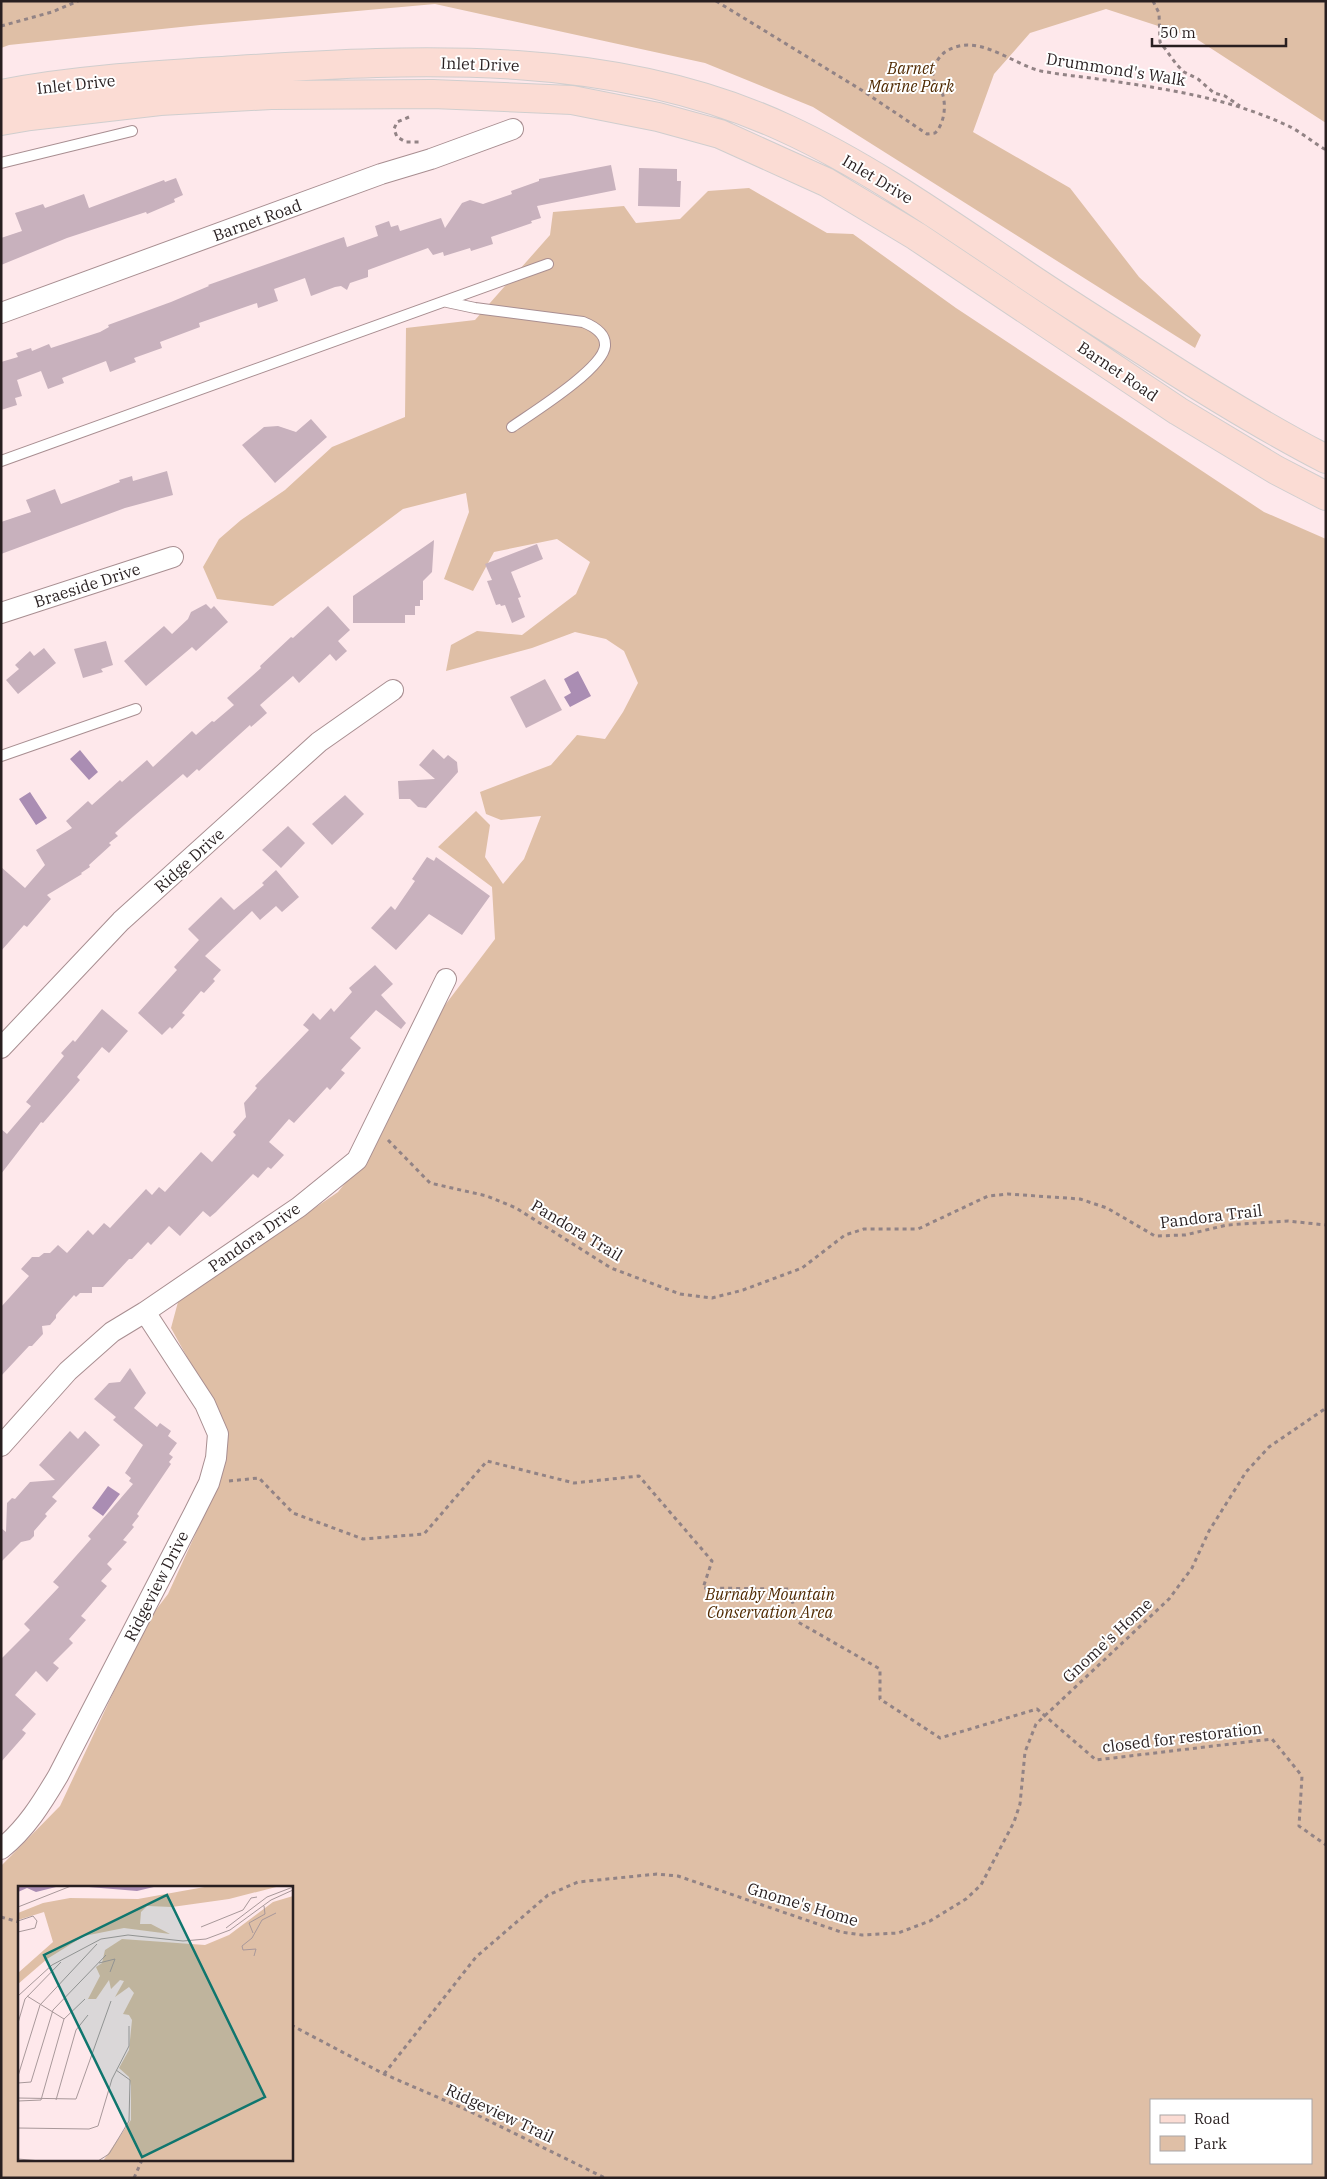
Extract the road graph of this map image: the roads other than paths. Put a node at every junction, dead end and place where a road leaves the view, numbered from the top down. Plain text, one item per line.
1 (1, 94) edge
2 (1, 121) edge
3 (513, 129) dead end
4 (132, 130) dead end
5 (1, 163) edge
6 (929, 211) joint
7 (916, 236) joint
8 (548, 264) dead end
9 (446, 302) junction
10 (1, 313) edge
11 (512, 427) dead end
12 (1326, 459) edge
13 (1, 461) edge
14 (1326, 496) edge
15 (173, 557) dead end
16 (1, 613) edge
17 (393, 690) dead end
18 (136, 709) dead end
19 (1, 756) edge
20 (446, 979) dead end
21 (1, 1048) edge
22 (145, 1312) junction
23 (1, 1446) edge
24 (1, 1849) edge

1 - 6 main road, Inlet Drive
2 - 7 main road, Inlet Drive
3 - 10 street, Barnet Road
4 - 5 lane
6 - 12 main road, Barnet Road
7 - 14 main road, Barnet Road
8 - 9 lane
9 - 11 lane
9 - 13 lane
15 - 16 street, Braeside Drive
17 - 21 street, Ridge Drive
18 - 19 lane
20 - 22 street, Pandora Drive
22 - 23 street, Pandora Drive
22 - 24 street, Ridgeview Drive

